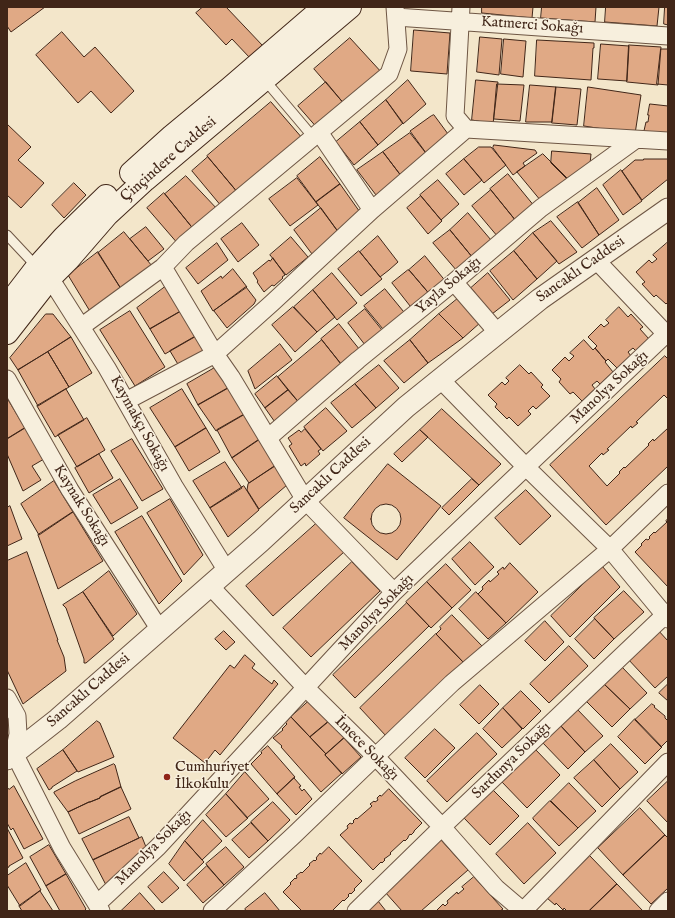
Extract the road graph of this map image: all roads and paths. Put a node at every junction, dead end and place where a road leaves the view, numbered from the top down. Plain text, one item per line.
1 (324, 7) edge
2 (350, 7) edge
3 (396, 12) edge
4 (460, 14) edge
5 (668, 36) edge
6 (264, 79) junction
7 (466, 129) junction
8 (316, 135) junction
9 (635, 140) junction
10 (668, 141) edge
11 (668, 209) edge
12 (372, 210) junction
13 (7, 235) edge
14 (596, 260) junction
15 (163, 267) junction
16 (43, 272) junction
17 (454, 282) junction
18 (7, 306) edge
19 (81, 327) junction
20 (7, 333) edge
21 (498, 333) junction
22 (667, 334) edge
23 (215, 354) junction
24 (7, 379) edge
25 (440, 379) junction
26 (126, 401) junction
27 (268, 438) junction
28 (526, 467) junction
29 (668, 493) edge
30 (305, 500) junction
31 (610, 549) junction
32 (226, 572) junction
33 (210, 586) junction
34 (394, 592) junction
35 (667, 615) edge
36 (160, 630) junction
37 (306, 688) junction
38 (7, 698) edge
39 (17, 716) junction
40 (39, 734) junction
41 (11, 756) edge
42 (376, 757) junction
43 (668, 762) edge
44 (442, 827) junction
45 (668, 901) edge
46 (99, 908) edge
47 (212, 911) edge
48 (356, 911) edge
49 (523, 911) edge
50 (658, 911) edge

1 - 16 main road, Çinçindere Caddesi
2 - 6 main road, Çinçindere Caddesi
3 - 4 street, Katmerci Sokağı
3 - 8 street
4 - 5 street, Katmerci Sokağı
4 - 7 street
6 - 8 lane
6 - 16 main road, Çinçindere Caddesi
7 - 9 street
7 - 12 street
8 - 12 street
8 - 15 street
9 - 10 street
9 - 17 street, Yayla Sokağı
11 - 14 street, Sancaklı Caddesi
12 - 23 street
13 - 16 lane
14 - 21 street, Sancaklı Caddesi
14 - 22 street
15 - 19 street
15 - 23 street
16 - 18 main road, Çinçindere Caddesi
16 - 19 street, Kaymakçı Sokağı
16 - 20 main road, Çinçindere Caddesi
17 - 21 street
17 - 27 street, Yayla Sokağı
19 - 26 street, Kaymakçı Sokağı
21 - 25 street, Sancaklı Caddesi
22 - 28 street, Manolya Sokağı
23 - 26 street
23 - 27 street
24 - 36 street, Kaynak Sokağı
25 - 28 street
25 - 30 street, Sancaklı Caddesi
26 - 32 street, Kaymakçı Sokağı
27 - 30 street
28 - 31 street
28 - 34 street, Manolya Sokağı
29 - 31 street
30 - 32 street, Sancaklı Caddesi
30 - 34 street
31 - 35 street
31 - 42 street
32 - 33 street, Sancaklı Caddesi
33 - 36 street, Sancaklı Caddesi
33 - 37 street, İmece Sokağı
34 - 37 street, Manolya Sokağı
35 - 44 street, Sardunya Sokağı
36 - 40 street, Sancaklı Caddesi
37 - 42 street, İmece Sokağı
37 - 46 street, Manolya Sokağı
38 - 39 street
39 - 40 street
39 - 41 street
40 - 41 street, Sancaklı Caddesi
41 - 46 street
42 - 44 street, İmece Sokağı
42 - 47 street
43 - 49 street
44 - 48 street, Sardunya Sokağı
44 - 49 street, İmece Sokağı
45 - 50 street

